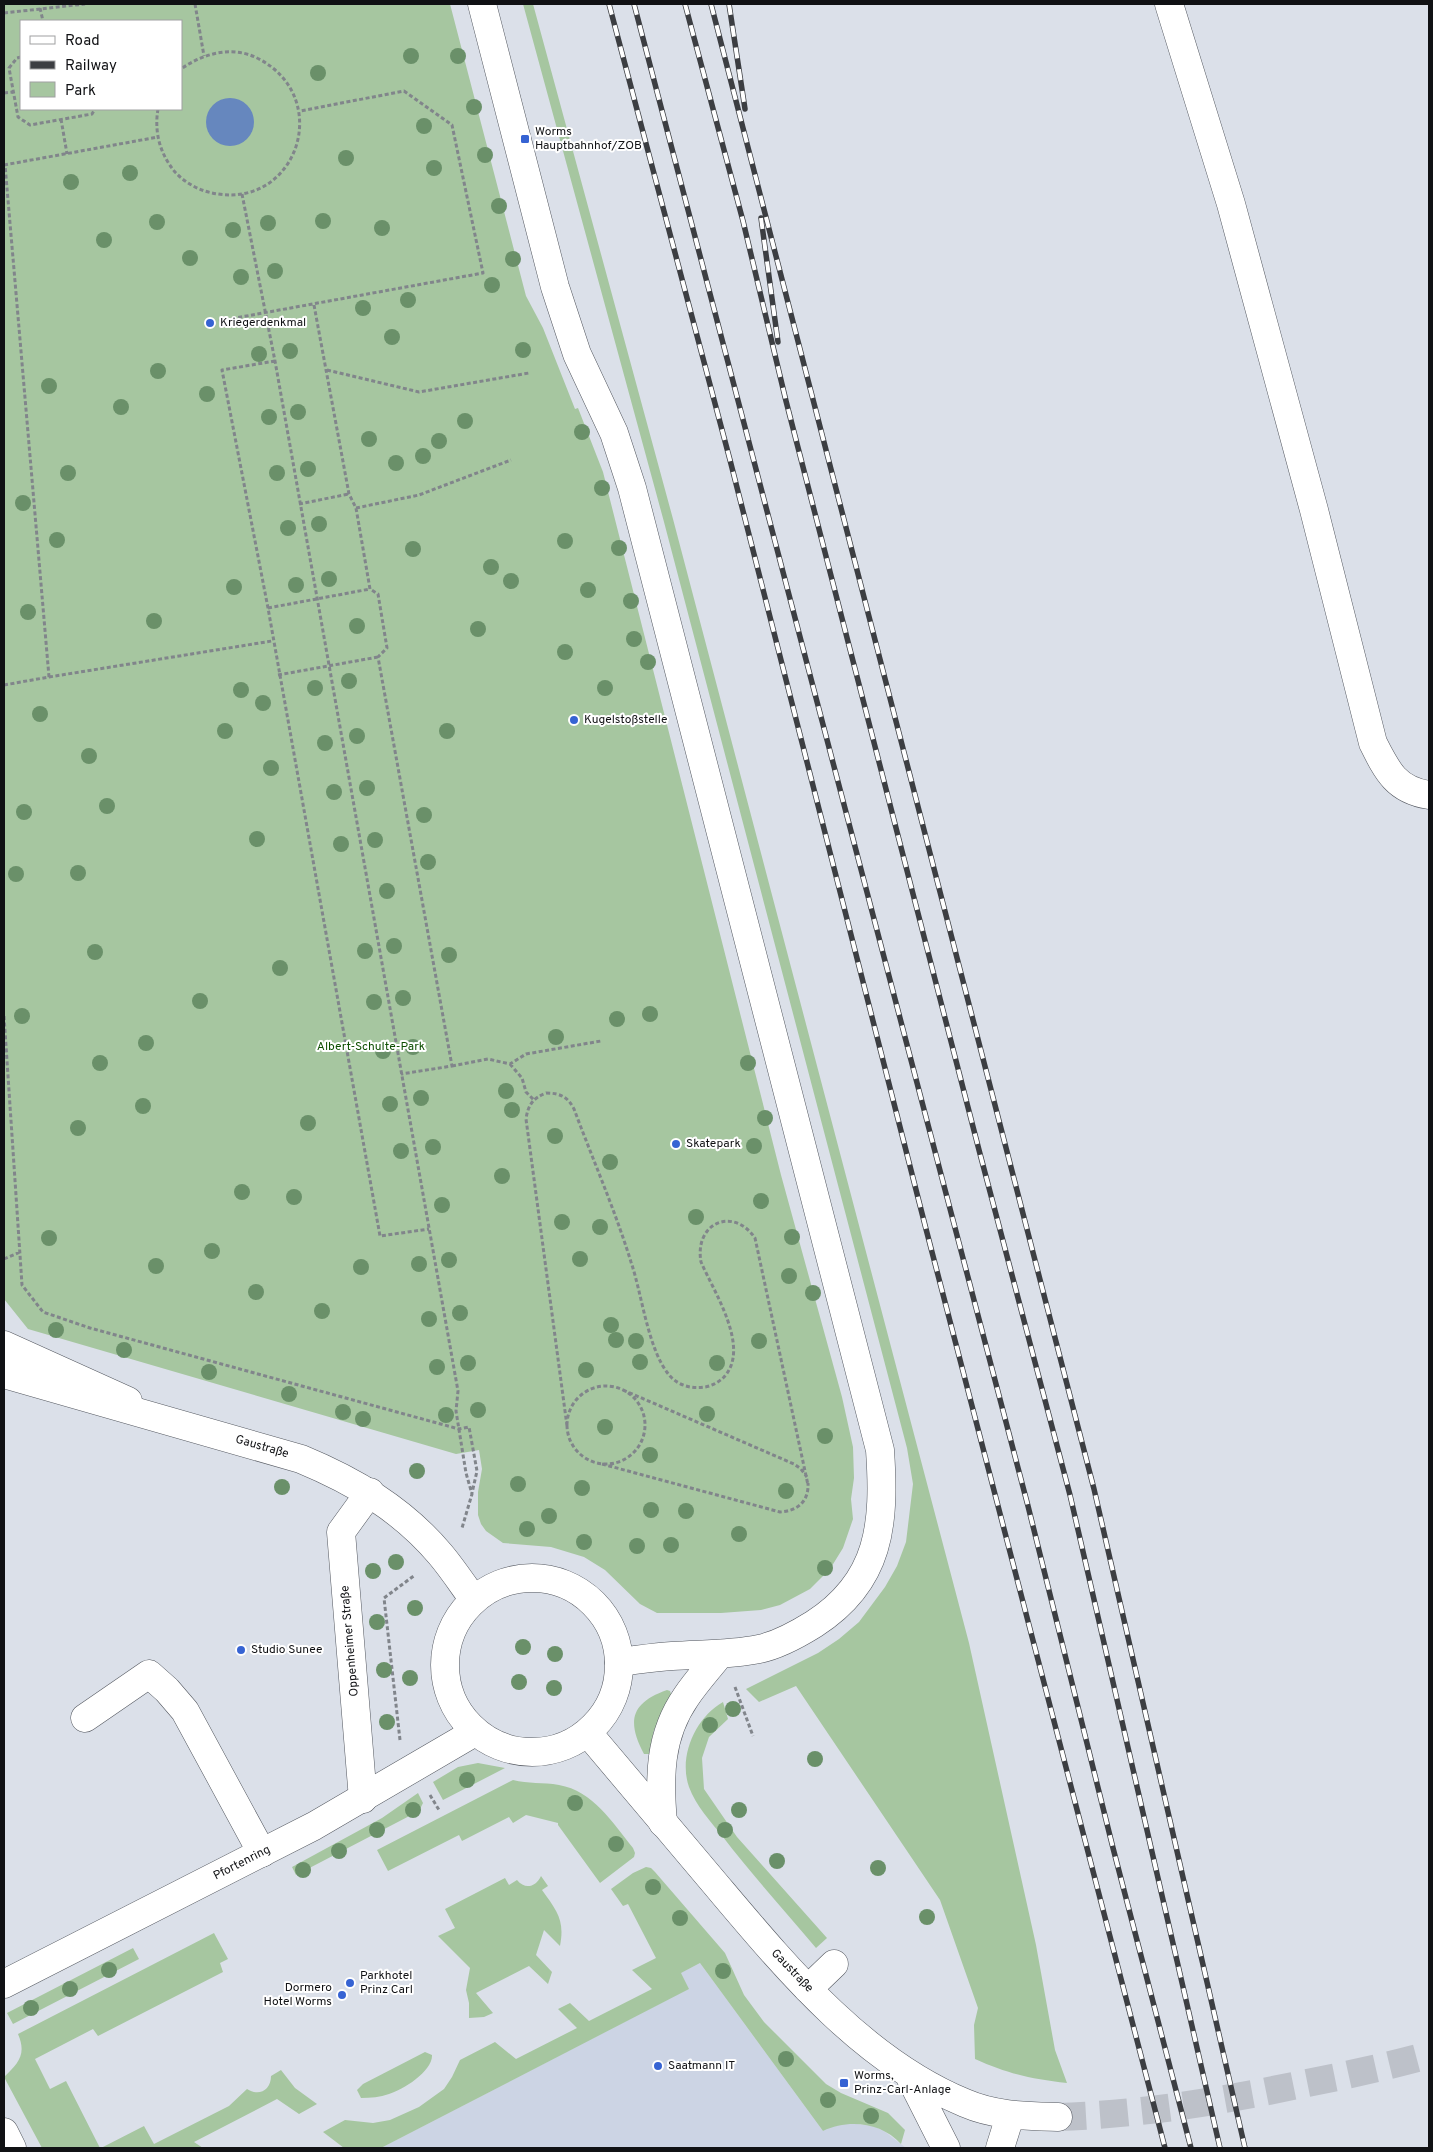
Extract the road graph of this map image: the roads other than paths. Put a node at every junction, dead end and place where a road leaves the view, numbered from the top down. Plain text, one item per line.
1 (482, 4) edge
2 (1169, 4) edge
3 (1429, 795) edge
4 (4, 1345) edge
5 (4, 1374) edge
6 (172, 1422) junction
7 (370, 1492) junction
8 (474, 1600) junction
9 (720, 1655) junction
10 (619, 1662) junction
11 (85, 1718) dead end
12 (476, 1732) junction
13 (588, 1732) junction
14 (363, 1799) junction
15 (663, 1823) junction
16 (262, 1853) junction
17 (834, 1964) dead end
18 (4, 1984) edge
19 (808, 1989) junction
20 (908, 2075) junction
21 (1010, 2116) junction
22 (1058, 2117) tunnel mouth
23 (4, 2132) edge
24 (12, 2148) edge
25 (946, 2148) edge
26 (1000, 2148) edge

1 - 9 main road
2 - 3 main road
4 - 6 main road
5 - 6 main road, Gaustraße
6 - 7 main road, Gaustraße
7 - 8 main road, Gaustraße
7 - 14 main road, Oppenheimer Straße
8 - 10 main road
8 - 12 main road
9 - 10 main road
9 - 15 main road
10 - 13 main road
11 - 16 main road
12 - 13 main road
12 - 14 main road, Pfortenring
13 - 15 main road, Gaustraße
14 - 16 main road, Pfortenring
15 - 19 main road, Gaustraße
16 - 18 main road, Pfortenring
17 - 19 main road
19 - 20 main road, Gaustraße
20 - 21 main road, Gaustraße
20 - 25 main road
21 - 22 main road, Gaustraße
21 - 26 main road
23 - 24 main road

